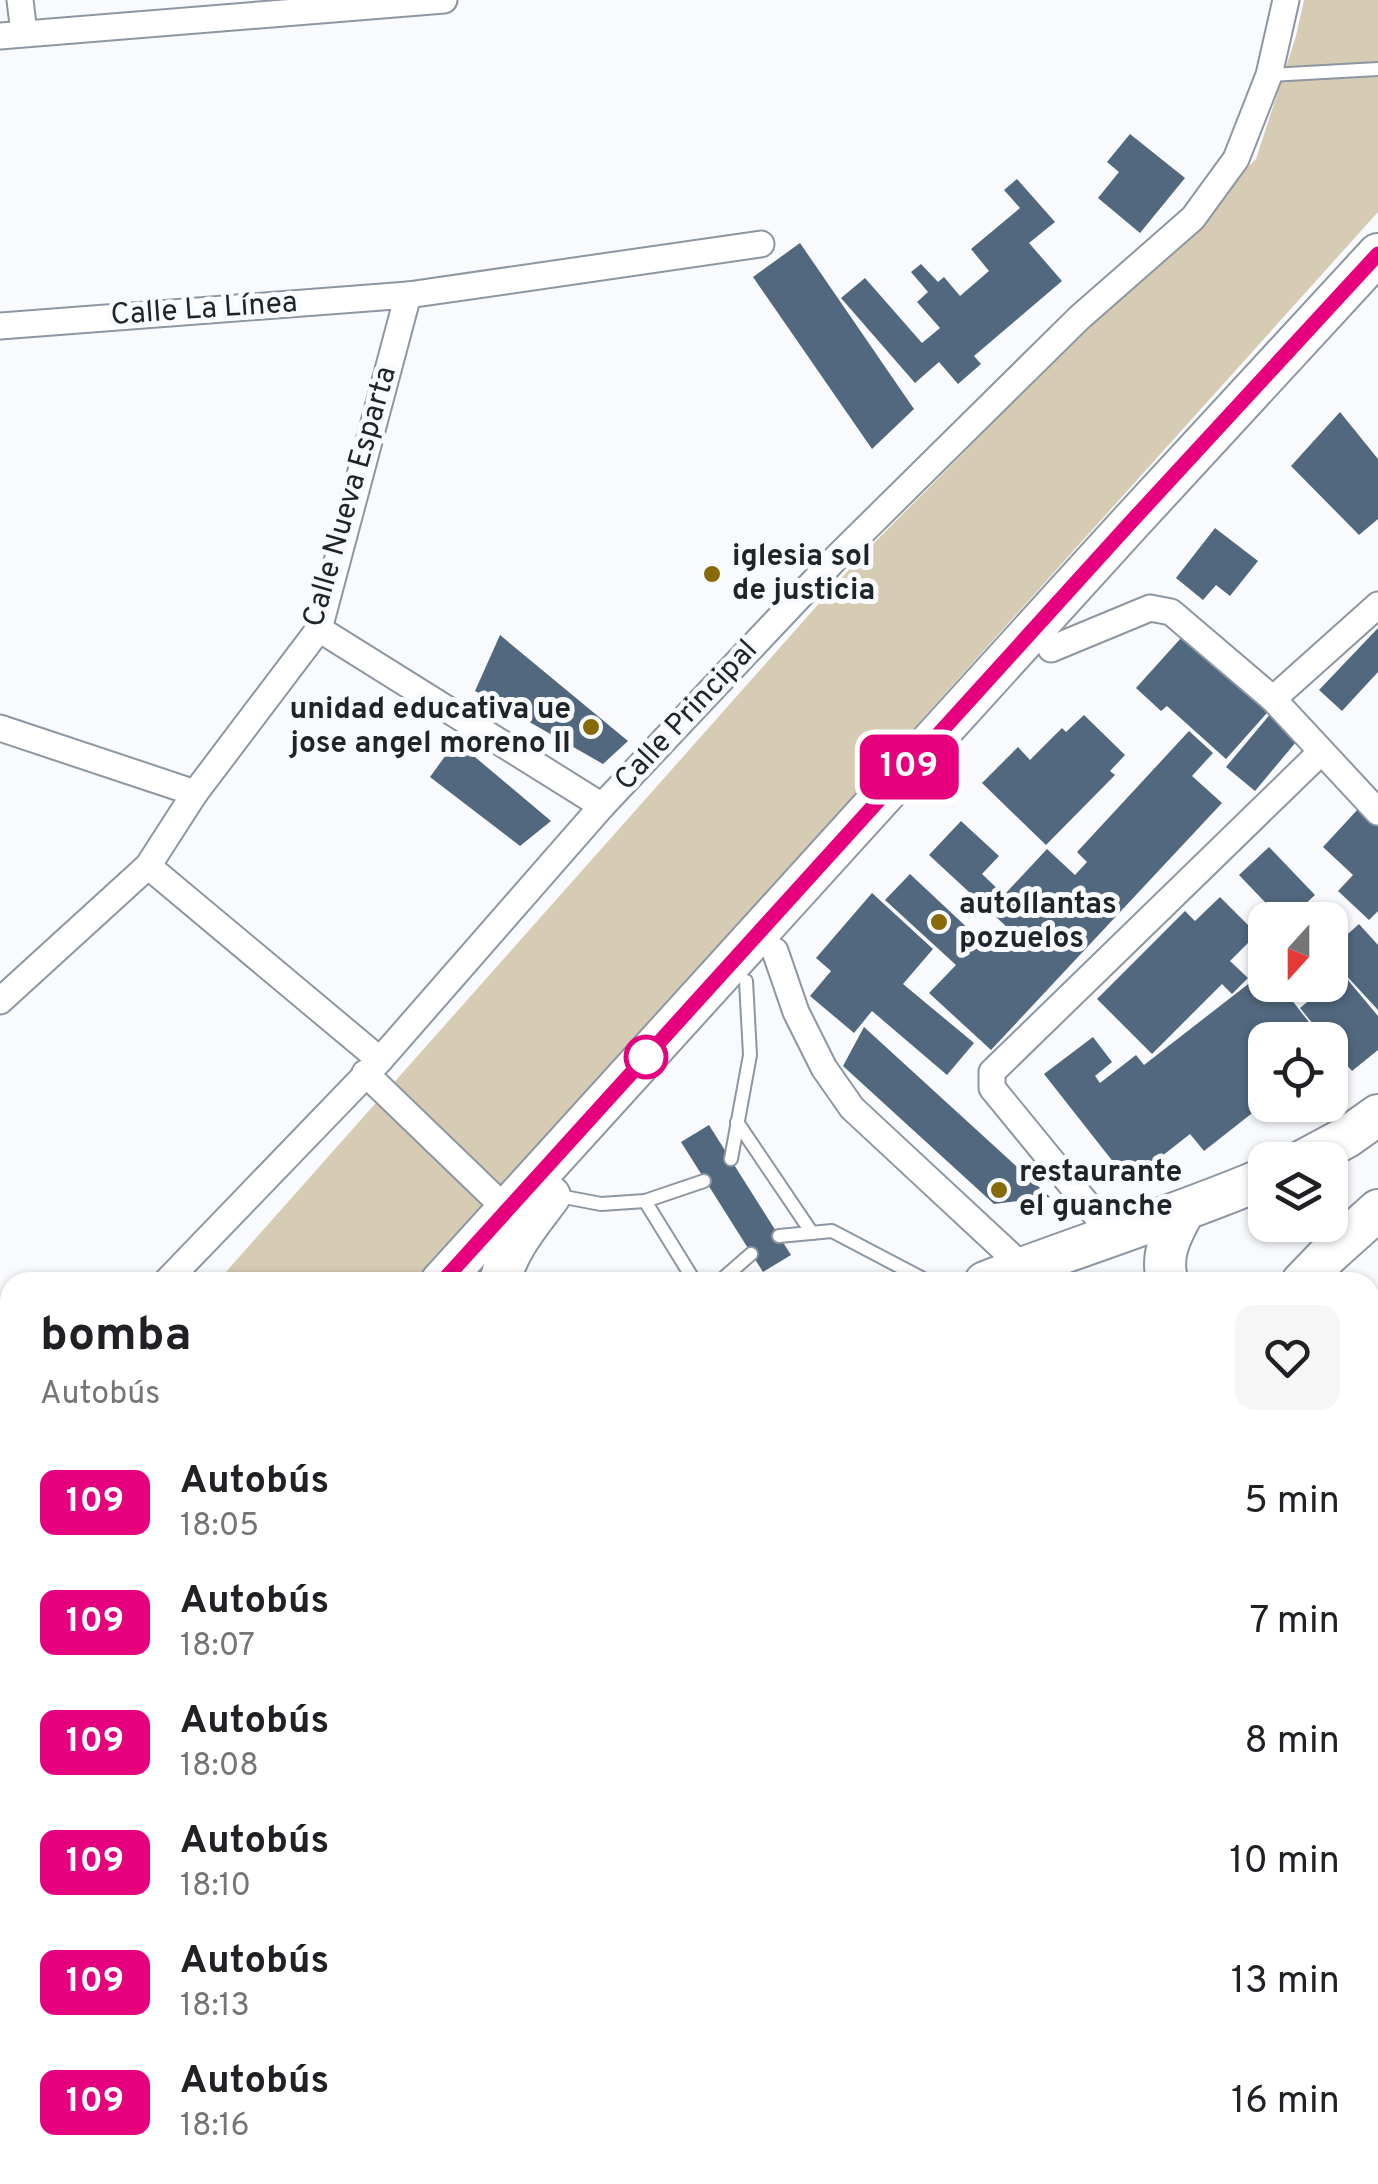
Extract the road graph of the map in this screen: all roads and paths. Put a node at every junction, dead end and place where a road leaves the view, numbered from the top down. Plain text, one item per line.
1 (20, 0) edge
2 (444, 0) edge
3 (1286, 0) edge
4 (375, 4) edge
5 (12, 34) edge
6 (1378, 69) edge
7 (1269, 75) junction
8 (762, 244) dead end
9 (1369, 277) edge
10 (408, 296) junction
11 (0, 326) edge
12 (1378, 605) edge
13 (319, 629) junction
14 (1051, 648) junction
15 (1273, 699) junction
16 (0, 728) edge
17 (1320, 752) junction
18 (194, 793) junction
19 (602, 806) junction
20 (1378, 812) edge
21 (148, 866) junction
22 (774, 951) junction
23 (746, 981) junction
24 (0, 1001) edge
25 (373, 1067) junction
26 (1378, 1116) edge
27 (737, 1122) junction
28 (1338, 1142) edge
29 (731, 1160) dead end
30 (704, 1181) dead end
31 (1248, 1185) edge
32 (552, 1195) junction
33 (645, 1200) junction
34 (507, 1210) junction
35 (1378, 1210) edge
36 (1184, 1211) junction
37 (812, 1233) junction
38 (779, 1236) dead end
39 (1113, 1236) junction
40 (751, 1254) dead end
41 (1023, 1267) junction
42 (176, 1272) edge
43 (451, 1272) edge
44 (502, 1272) edge
45 (689, 1272) edge
46 (731, 1272) edge
47 (910, 1272) edge
48 (1010, 1272) edge
49 (1166, 1272) edge
50 (1311, 1272) edge

1 - 5 street
2 - 4 street
3 - 7 street, Calle Principal
4 - 5 street
6 - 7 lane
7 - 19 street, Calle Principal
8 - 10 street
9 - 14 highway
9 - 34 highway
10 - 11 street, Calle La Línea
10 - 13 street, Calle Nueva Esparta
12 - 15 street
13 - 18 street, Calle Nueva Esparta
13 - 19 street
14 - 15 street
14 - 22 highway
15 - 17 street
16 - 18 street
17 - 20 street
17 - 39 street
18 - 21 street, Calle Nueva Esparta
19 - 25 street, Calle Principal
21 - 24 street, Calle Nueva Esparta
21 - 25 street
22 - 23 highway
22 - 41 street
23 - 27 lane
23 - 32 highway
25 - 34 street
25 - 42 street, Calle Principal
26 - 28 highway
27 - 29 lane
27 - 37 lane
30 - 33 lane
31 - 36 highway
32 - 33 lane
32 - 44 highway
33 - 45 lane
34 - 43 highway
35 - 50 highway
36 - 39 highway
36 - 49 highway
37 - 38 lane
37 - 47 lane
39 - 41 highway
40 - 46 lane
41 - 48 highway

